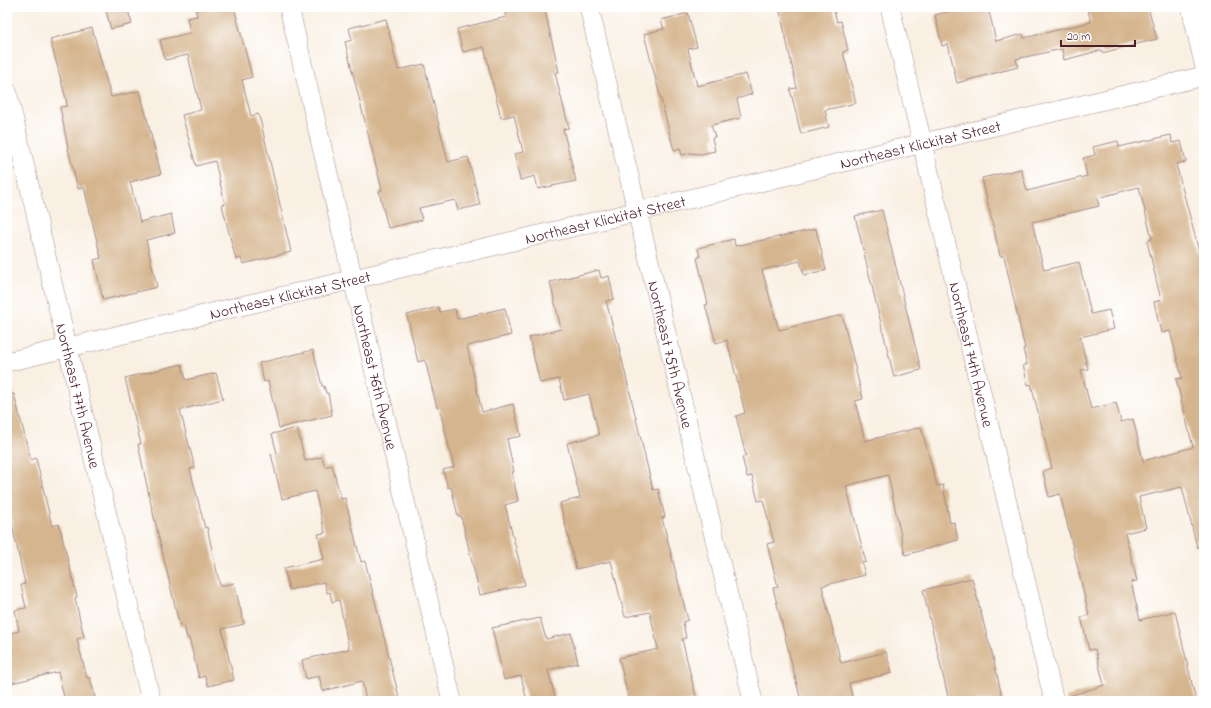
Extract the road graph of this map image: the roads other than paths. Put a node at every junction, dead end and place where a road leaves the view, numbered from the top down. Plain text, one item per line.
1 (289, 7) edge
2 (589, 7) edge
3 (890, 7) edge
4 (1191, 7) edge
5 (1204, 64) edge
6 (1204, 76) edge
7 (7, 91) edge
8 (922, 143) junction
9 (637, 211) junction
10 (353, 280) junction
11 (67, 348) junction
12 (7, 362) edge
13 (151, 701) edge
14 (452, 701) edge
15 (753, 701) edge
16 (1054, 701) edge

1 - 10 street, Northeast 76th Avenue
2 - 9 street, Northeast 75th Avenue
3 - 8 street, Northeast 74th Avenue
4 - 5 street
6 - 8 street, Northeast Klickitat Street
7 - 11 street, Northeast 77th Avenue
8 - 9 street, Northeast Klickitat Street
8 - 16 street, Northeast 74th Avenue
9 - 10 street, Northeast Klickitat Street
9 - 15 street, Northeast 75th Avenue
10 - 11 street, Northeast Klickitat Street
10 - 14 street, Northeast 76th Avenue
11 - 12 street, Northeast Klickitat Street
11 - 13 street, Northeast 77th Avenue

